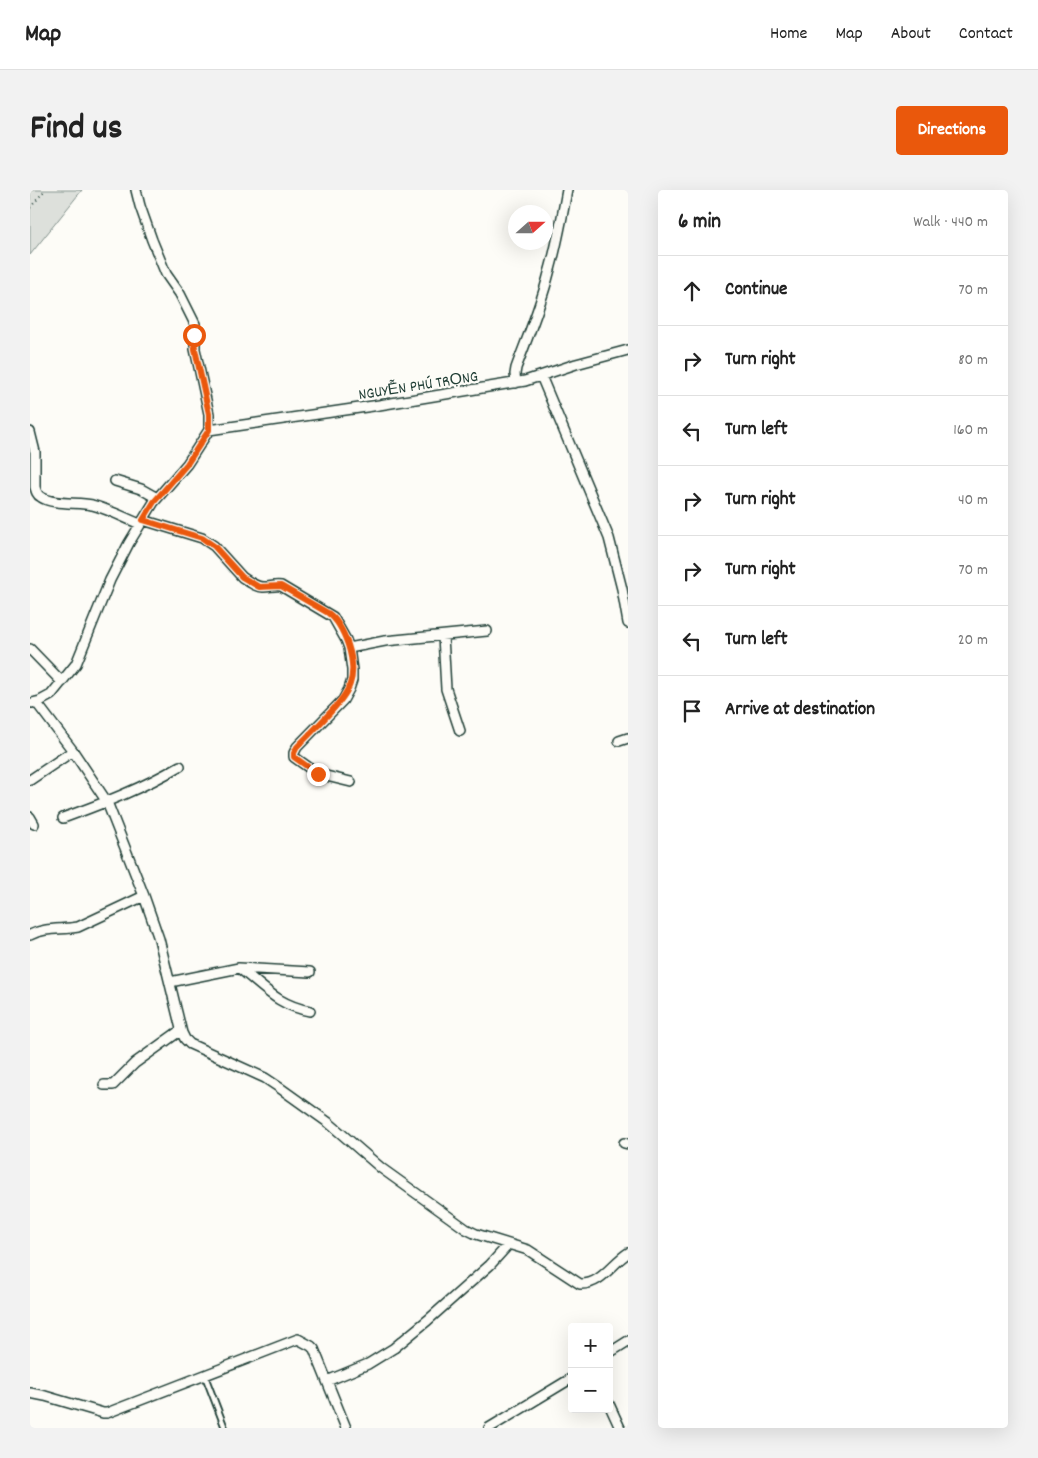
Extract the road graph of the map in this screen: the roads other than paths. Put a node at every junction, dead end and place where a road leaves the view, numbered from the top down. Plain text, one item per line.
1 (136, 190) edge
2 (567, 190) edge
3 (628, 350) edge
4 (541, 376) junction
5 (516, 383) junction
6 (209, 430) junction
7 (30, 432) edge
8 (115, 481) dead end
9 (157, 498) junction
10 (142, 522) junction
11 (628, 624) edge
12 (488, 631) dead end
13 (443, 636) junction
14 (349, 648) junction
15 (30, 649) edge
16 (62, 682) junction
17 (33, 703) edge
18 (460, 731) dead end
19 (72, 751) junction
20 (180, 766) dead end
21 (30, 780) edge
22 (351, 782) dead end
23 (107, 802) junction
24 (63, 818) dead end
25 (144, 896) junction
26 (30, 934) edge
27 (239, 968) junction
28 (310, 972) dead end
29 (170, 982) junction
30 (310, 1011) dead end
31 (181, 1030) junction
32 (104, 1085) dead end
33 (509, 1244) junction
34 (628, 1252) edge
35 (628, 1341) edge
36 (613, 1350) edge
37 (205, 1376) junction
38 (568, 1380) edge
39 (327, 1381) junction
40 (30, 1393) edge
41 (613, 1413) edge
42 (225, 1428) edge
43 (346, 1428) edge
44 (489, 1428) edge
45 (620, 1428) edge

1 - 6 street
2 - 5 street
3 - 4 street, NGUYỄN PHÚ TRỌNG
4 - 5 street, NGUYỄN PHÚ TRỌNG
4 - 11 street
5 - 6 street, NGUYỄN PHÚ TRỌNG
6 - 9 street
7 - 10 street
8 - 9 street
9 - 10 street
10 - 14 street
10 - 16 street
12 - 13 street
13 - 14 street
13 - 18 street
14 - 22 street
15 - 16 street
16 - 17 street
17 - 19 street
19 - 21 street
19 - 23 street
20 - 23 street
23 - 24 street
23 - 25 street
25 - 26 street
25 - 29 street
27 - 28 street
27 - 29 street
27 - 30 street
29 - 31 street
31 - 32 street
31 - 33 street
33 - 34 street
33 - 39 street
35 - 36 street
37 - 39 street
37 - 40 street
37 - 42 lane
38 - 44 street
39 - 43 street
41 - 45 street

